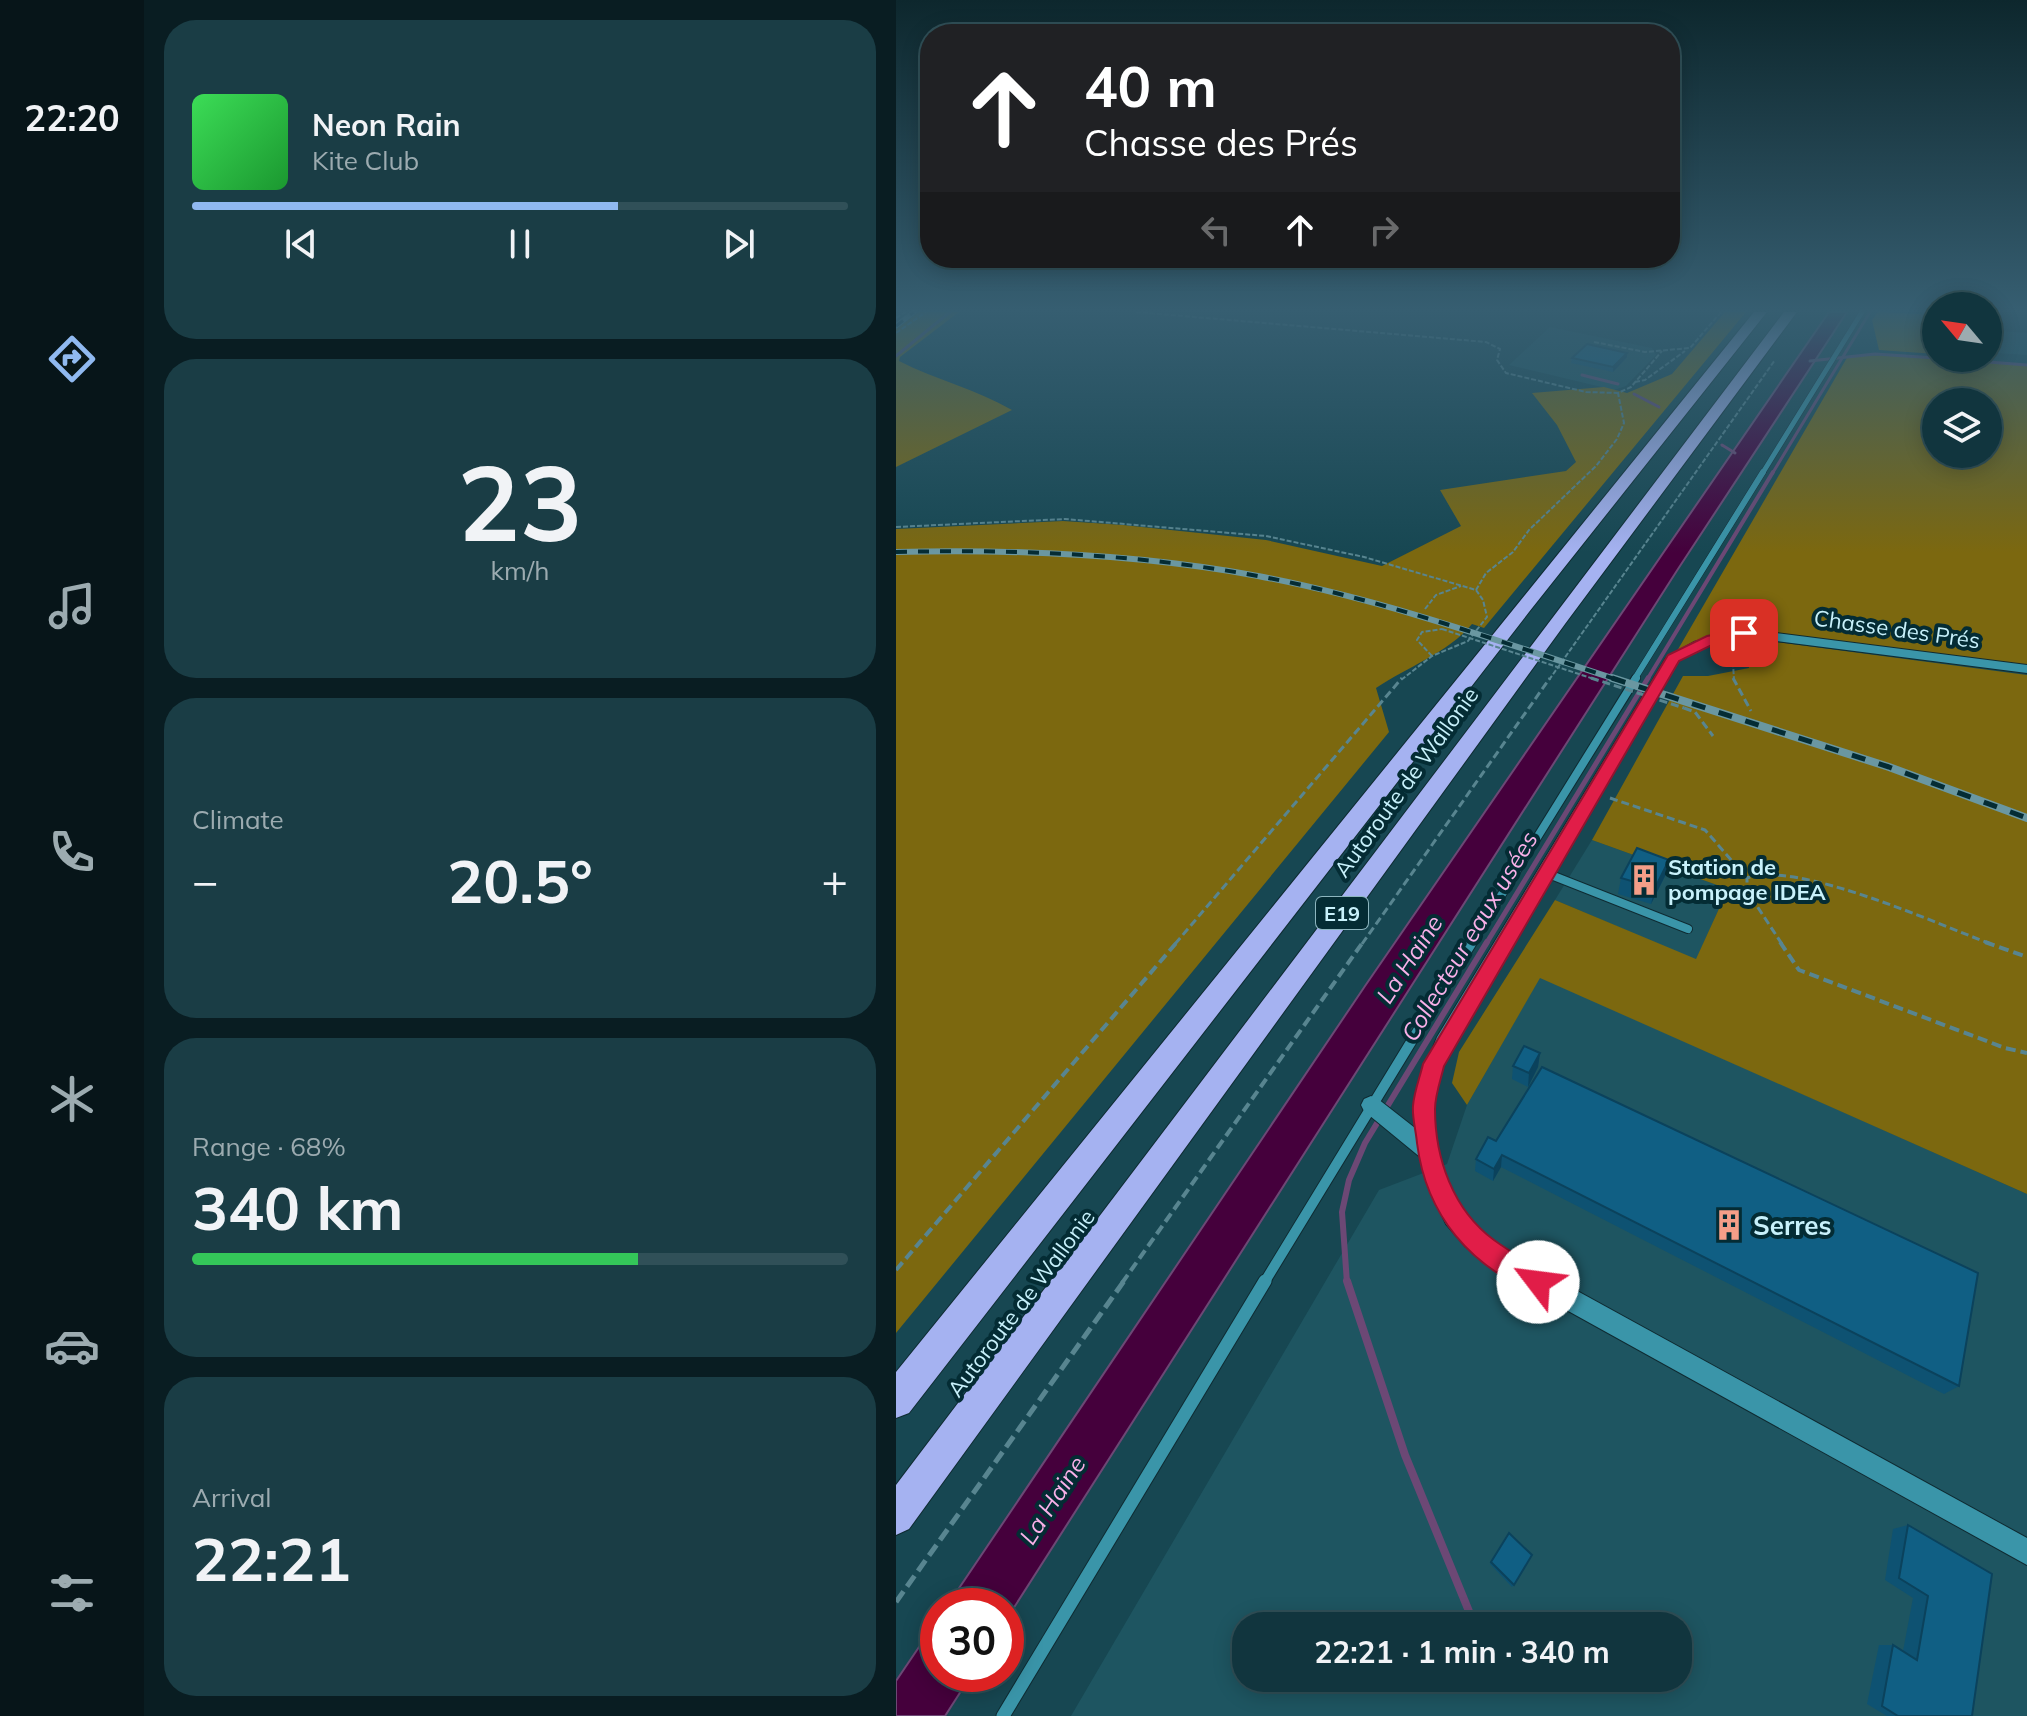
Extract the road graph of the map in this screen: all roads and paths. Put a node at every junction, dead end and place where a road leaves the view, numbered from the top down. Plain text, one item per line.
1 (1589, 392) edge
2 (1696, 392) edge
3 (1730, 392) edge
4 (1752, 392) edge
5 (1812, 392) edge
6 (1618, 393) joint
7 (896, 527) edge
8 (1461, 586) junction
9 (1476, 590) junction
10 (1425, 609) dead end
11 (1712, 639) junction
12 (1432, 656) junction
13 (2027, 669) edge
14 (1751, 711) dead end
15 (1713, 736) dead end
16 (1594, 792) junction
17 (1546, 873) junction
18 (1747, 878) junction
19 (1688, 929) dead end
20 (2027, 957) edge
21 (2027, 1053) edge
22 (1371, 1105) junction
23 (1431, 1162) junction
24 (896, 1270) edge
25 (896, 1400) edge
26 (896, 1516) edge
27 (2027, 1552) edge
28 (896, 1602) edge
29 (1003, 1716) edge

1 - 6 path
2 - 25 highway, Autoroute de Wallonie / E19
3 - 26 highway, Autoroute de Wallonie / E19
4 - 28 path
5 - 22 lane
6 - 9 path
7 - 8 path
8 - 9 path
8 - 10 path
9 - 12 path
11 - 13 street, Chasse des Prés
11 - 14 path
11 - 16 street, Chasse des Prés
12 - 15 path, bridge
12 - 24 path
16 - 17 street, Chasse des Prés
16 - 18 path
17 - 19 lane
17 - 23 street, Chasse des Prés
18 - 20 path
18 - 21 path
22 - 23 street
22 - 29 lane
23 - 27 street

